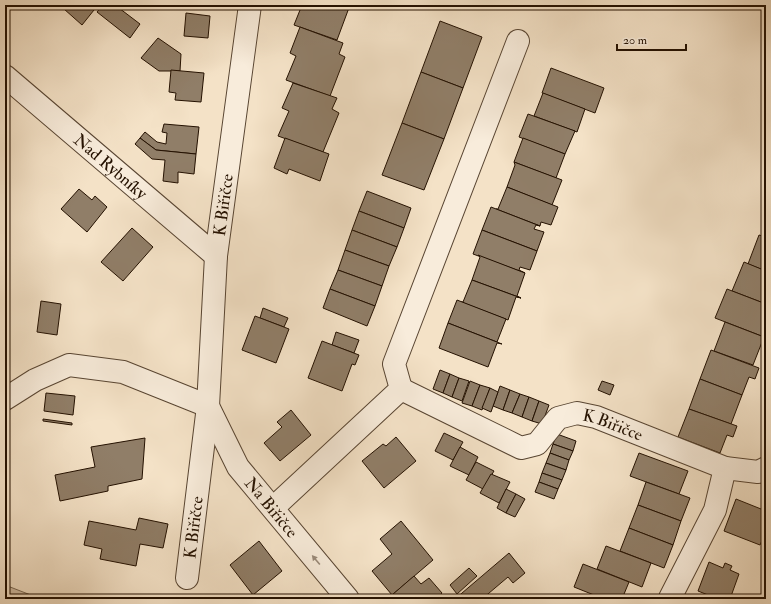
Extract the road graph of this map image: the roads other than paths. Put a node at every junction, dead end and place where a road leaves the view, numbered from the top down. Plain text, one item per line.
1 (250, 5) edge
2 (518, 41) dead end
3 (5, 76) edge
4 (216, 256) junction
5 (401, 389) junction
6 (5, 399) edge
7 (208, 406) junction
8 (724, 468) junction
9 (766, 468) edge
10 (273, 508) junction
11 (187, 578) dead end
12 (670, 598) dead end
13 (348, 599) edge

1 - 4 street, K Biřičce
2 - 5 street
3 - 4 street, Nad Rybníky
4 - 7 street, K Biřičce
5 - 8 street, K Biřičce
5 - 10 street
6 - 7 street
7 - 10 street, Na Biřičce
7 - 11 street, K Biřičce
8 - 9 street, K Biřičce
8 - 12 street
13 -> 10 street, Na Biřičce

